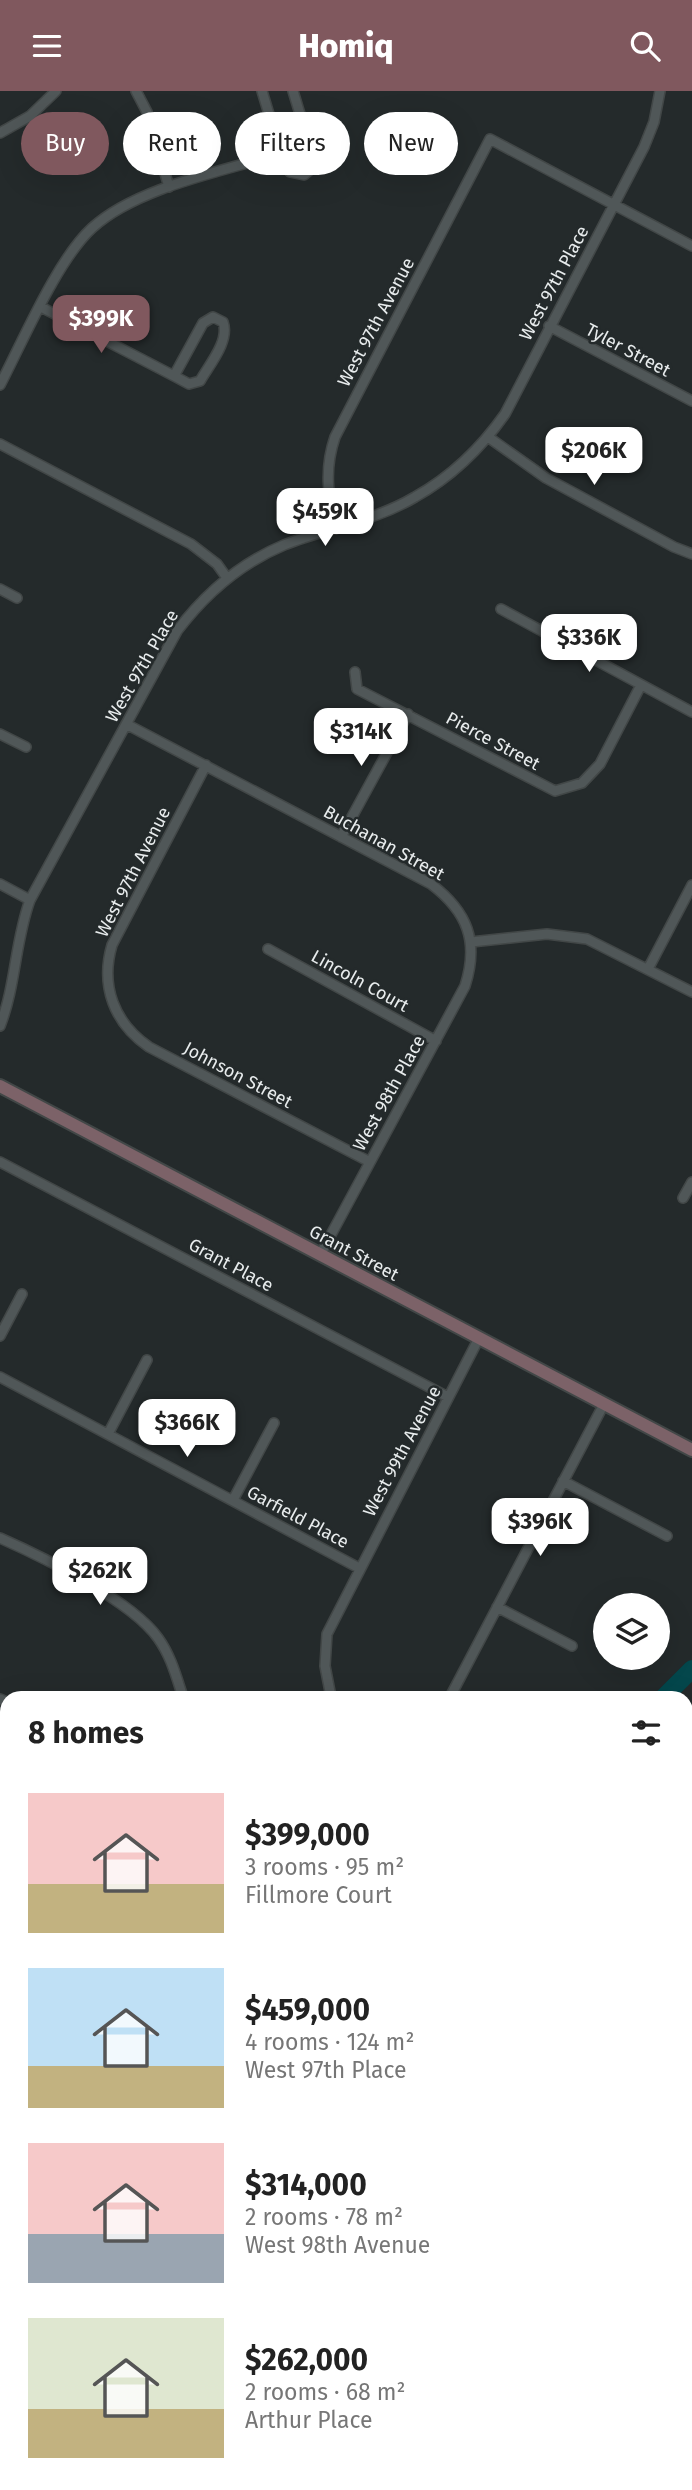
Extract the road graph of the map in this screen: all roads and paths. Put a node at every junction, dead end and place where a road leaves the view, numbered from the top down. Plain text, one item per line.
1 (56, 91) edge
2 (136, 91) edge
3 (262, 91) edge
4 (293, 91) edge
5 (660, 91) edge
6 (269, 112) edge
7 (299, 112) edge
8 (0, 133) edge
9 (235, 167) edge
10 (169, 187) junction
11 (613, 204) junction
12 (692, 246) edge
13 (41, 307) junction
14 (549, 326) junction
15 (174, 376) junction
16 (0, 386) edge
17 (692, 401) edge
18 (488, 437) junction
19 (0, 444) edge
20 (336, 529) junction
21 (692, 554) edge
22 (227, 578) junction
23 (0, 589) edge
24 (17, 598) dead end
25 (501, 609) dead end
26 (355, 672) dead end
27 (641, 685) junction
28 (692, 712) edge
29 (408, 714) junction
30 (126, 724) junction
31 (0, 734) edge
32 (26, 747) dead end
33 (206, 765) junction
34 (341, 837) junction
35 (0, 884) edge
36 (692, 885) edge
37 (30, 900) junction
38 (471, 942) junction
39 (268, 949) dead end
40 (648, 969) junction
41 (692, 992) edge
42 (110, 997) joint
43 (0, 1026) edge
44 (436, 1041) junction
45 (0, 1086) edge
46 (0, 1162) edge
47 (370, 1162) junction
48 (692, 1182) edge
49 (683, 1198) dead end
50 (320, 1255) junction
51 (22, 1293) dead end
52 (0, 1336) edge
53 (479, 1338) junction
54 (147, 1360) dead end
55 (0, 1377) edge
56 (448, 1397) junction
57 (604, 1404) junction
58 (274, 1423) dead end
59 (108, 1434) junction
60 (692, 1450) edge
61 (563, 1481) junction
62 (233, 1500) junction
63 (667, 1536) dead end
64 (0, 1538) edge
65 (359, 1568) junction
66 (497, 1607) junction
67 (572, 1646) dead end
68 (181, 1691) edge
69 (330, 1691) edge
70 (453, 1691) edge

1 - 8 street
2 - 10 street
3 - 6 street
4 - 7 street
5 - 11 street, West 97th Place
9 - 10 street
10 - 13 street
11 - 12 street
11 - 14 street, West 97th Place
11 - 20 street, West 97th Avenue
13 - 15 street
13 - 16 street
14 - 17 street, Tyler Street
14 - 18 street, West 97th Place
15 - 15 street
18 - 20 street, West 97th Place
18 - 21 street
19 - 22 street
20 - 22 street, West 97th Place
22 - 30 street, West 97th Place
23 - 24 street
25 - 27 street
26 - 29 street, Pierce Street
27 - 28 street
27 - 29 street, Pierce Street
29 - 34 street
30 - 33 street, Buchanan Street
30 - 37 street, West 97th Place
31 - 32 street
33 - 34 street, Buchanan Street
33 - 42 street, West 97th Avenue
34 - 38 street, Buchanan Street
35 - 37 street
36 - 40 street
37 - 43 street, West 97th Place
38 - 40 street
38 - 44 street, West 98th Place
39 - 44 street, Lincoln Court
40 - 41 street
42 - 47 street, Johnson Street
44 - 47 street, West 98th Place
45 - 50 street, Grant Street
46 - 56 street, Grant Place
47 - 50 street, West 98th Place
48 - 49 street
50 - 53 street, Grant Street
51 - 52 street
53 - 56 street, West 99th Avenue
53 - 57 street, Grant Street
54 - 59 street
55 - 59 street, Garfield Place
56 - 65 street, West 99th Avenue
57 - 60 street, Grant Street
57 - 61 street
58 - 62 street
59 - 62 street, Garfield Place
61 - 63 street
61 - 66 street
62 - 65 street, Garfield Place
64 - 68 street
65 - 69 street, West 99th Avenue
66 - 67 street
66 - 70 street

